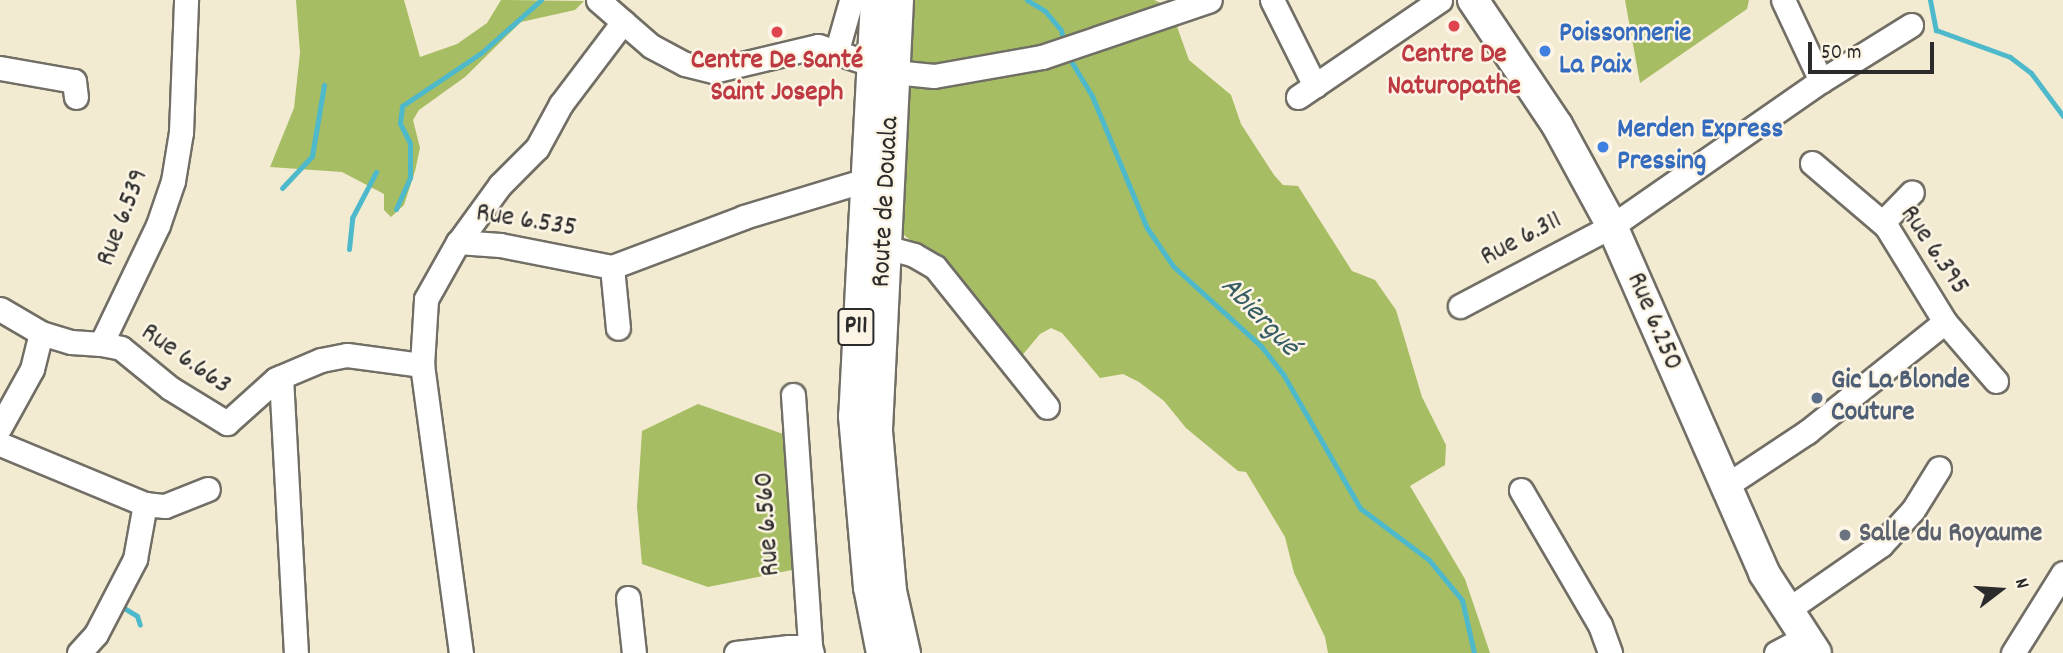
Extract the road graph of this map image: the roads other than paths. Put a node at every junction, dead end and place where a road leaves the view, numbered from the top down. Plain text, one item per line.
1 (186, 0) edge
2 (598, 0) edge
3 (1210, 0) edge
4 (1272, 0) edge
5 (1440, 0) edge
6 (1473, 0) edge
7 (1783, 0) edge
8 (869, 2) edge
9 (623, 22) junction
10 (1911, 25) dead end
11 (837, 50) junction
12 (0, 68) edge
13 (883, 68) junction
14 (1821, 81) junction
15 (76, 97) dead end
16 (1812, 163) dead end
17 (866, 180) junction
18 (1912, 192) dead end
19 (1612, 226) junction
20 (1886, 226) junction
21 (460, 240) junction
22 (885, 247) junction
23 (612, 267) junction
24 (1460, 306) dead end
25 (0, 309) edge
26 (1945, 322) junction
27 (618, 328) dead end
28 (41, 333) junction
29 (101, 344) junction
30 (422, 365) junction
31 (281, 377) junction
32 (1996, 381) dead end
33 (793, 395) dead end
34 (1047, 407) dead end
35 (0, 428) edge
36 (0, 444) edge
37 (1939, 468) dead end
38 (1724, 487) junction
39 (208, 489) dead end
40 (1521, 490) dead end
41 (145, 504) junction
42 (2063, 573) edge
43 (628, 598) dead end
44 (1786, 611) junction
45 (1810, 646) edge
46 (811, 650) edge
47 (79, 653) edge
48 (296, 653) edge
49 (461, 653) edge
50 (634, 653) edge
51 (736, 653) edge
52 (882, 653) edge
53 (905, 653) edge
54 (1610, 653) edge
55 (1776, 653) edge
56 (2013, 653) edge

1 - 29 street, Rue 6.539
2 - 9 street
3 - 13 street
4 - 5 street
6 - 19 main road, Rue 6.250
7 - 14 street
8 - 11 street
8 - 13 main road, P11
9 - 11 street
9 - 21 street
10 - 14 street, Rue 6.311
11 - 13 street
12 - 15 street
13 - 17 main road, P11
13 - 22 main road, Route de Douala / P11
14 - 19 street, Rue 6.311
16 - 20 street, Rue 6.395
17 - 23 street
17 - 52 main road, P11
18 - 20 street
19 - 24 street, Rue 6.311
19 - 38 main road, Rue 6.250
20 - 26 street, Rue 6.395
21 - 23 street, Rue 6.535
21 - 30 street, Rue 6.535
22 - 34 street
22 - 53 main road, Route de Douala / P11
23 - 27 street
25 - 28 street
26 - 32 street, Rue 6.395
26 - 38 street
28 - 29 street
28 - 35 street
29 - 31 street, Rue 6.663
30 - 31 street, Rue 6.663
30 - 49 street, Rue 6.535
31 - 48 street
33 - 46 street, Rue 6.560
36 - 41 street
37 - 44 street
38 - 44 main road, Rue 6.250
39 - 41 street
40 - 54 street
41 - 47 street
42 - 56 street
43 - 50 street
44 - 45 main road, Rue 6.250
45 - 55 street
46 - 51 street

